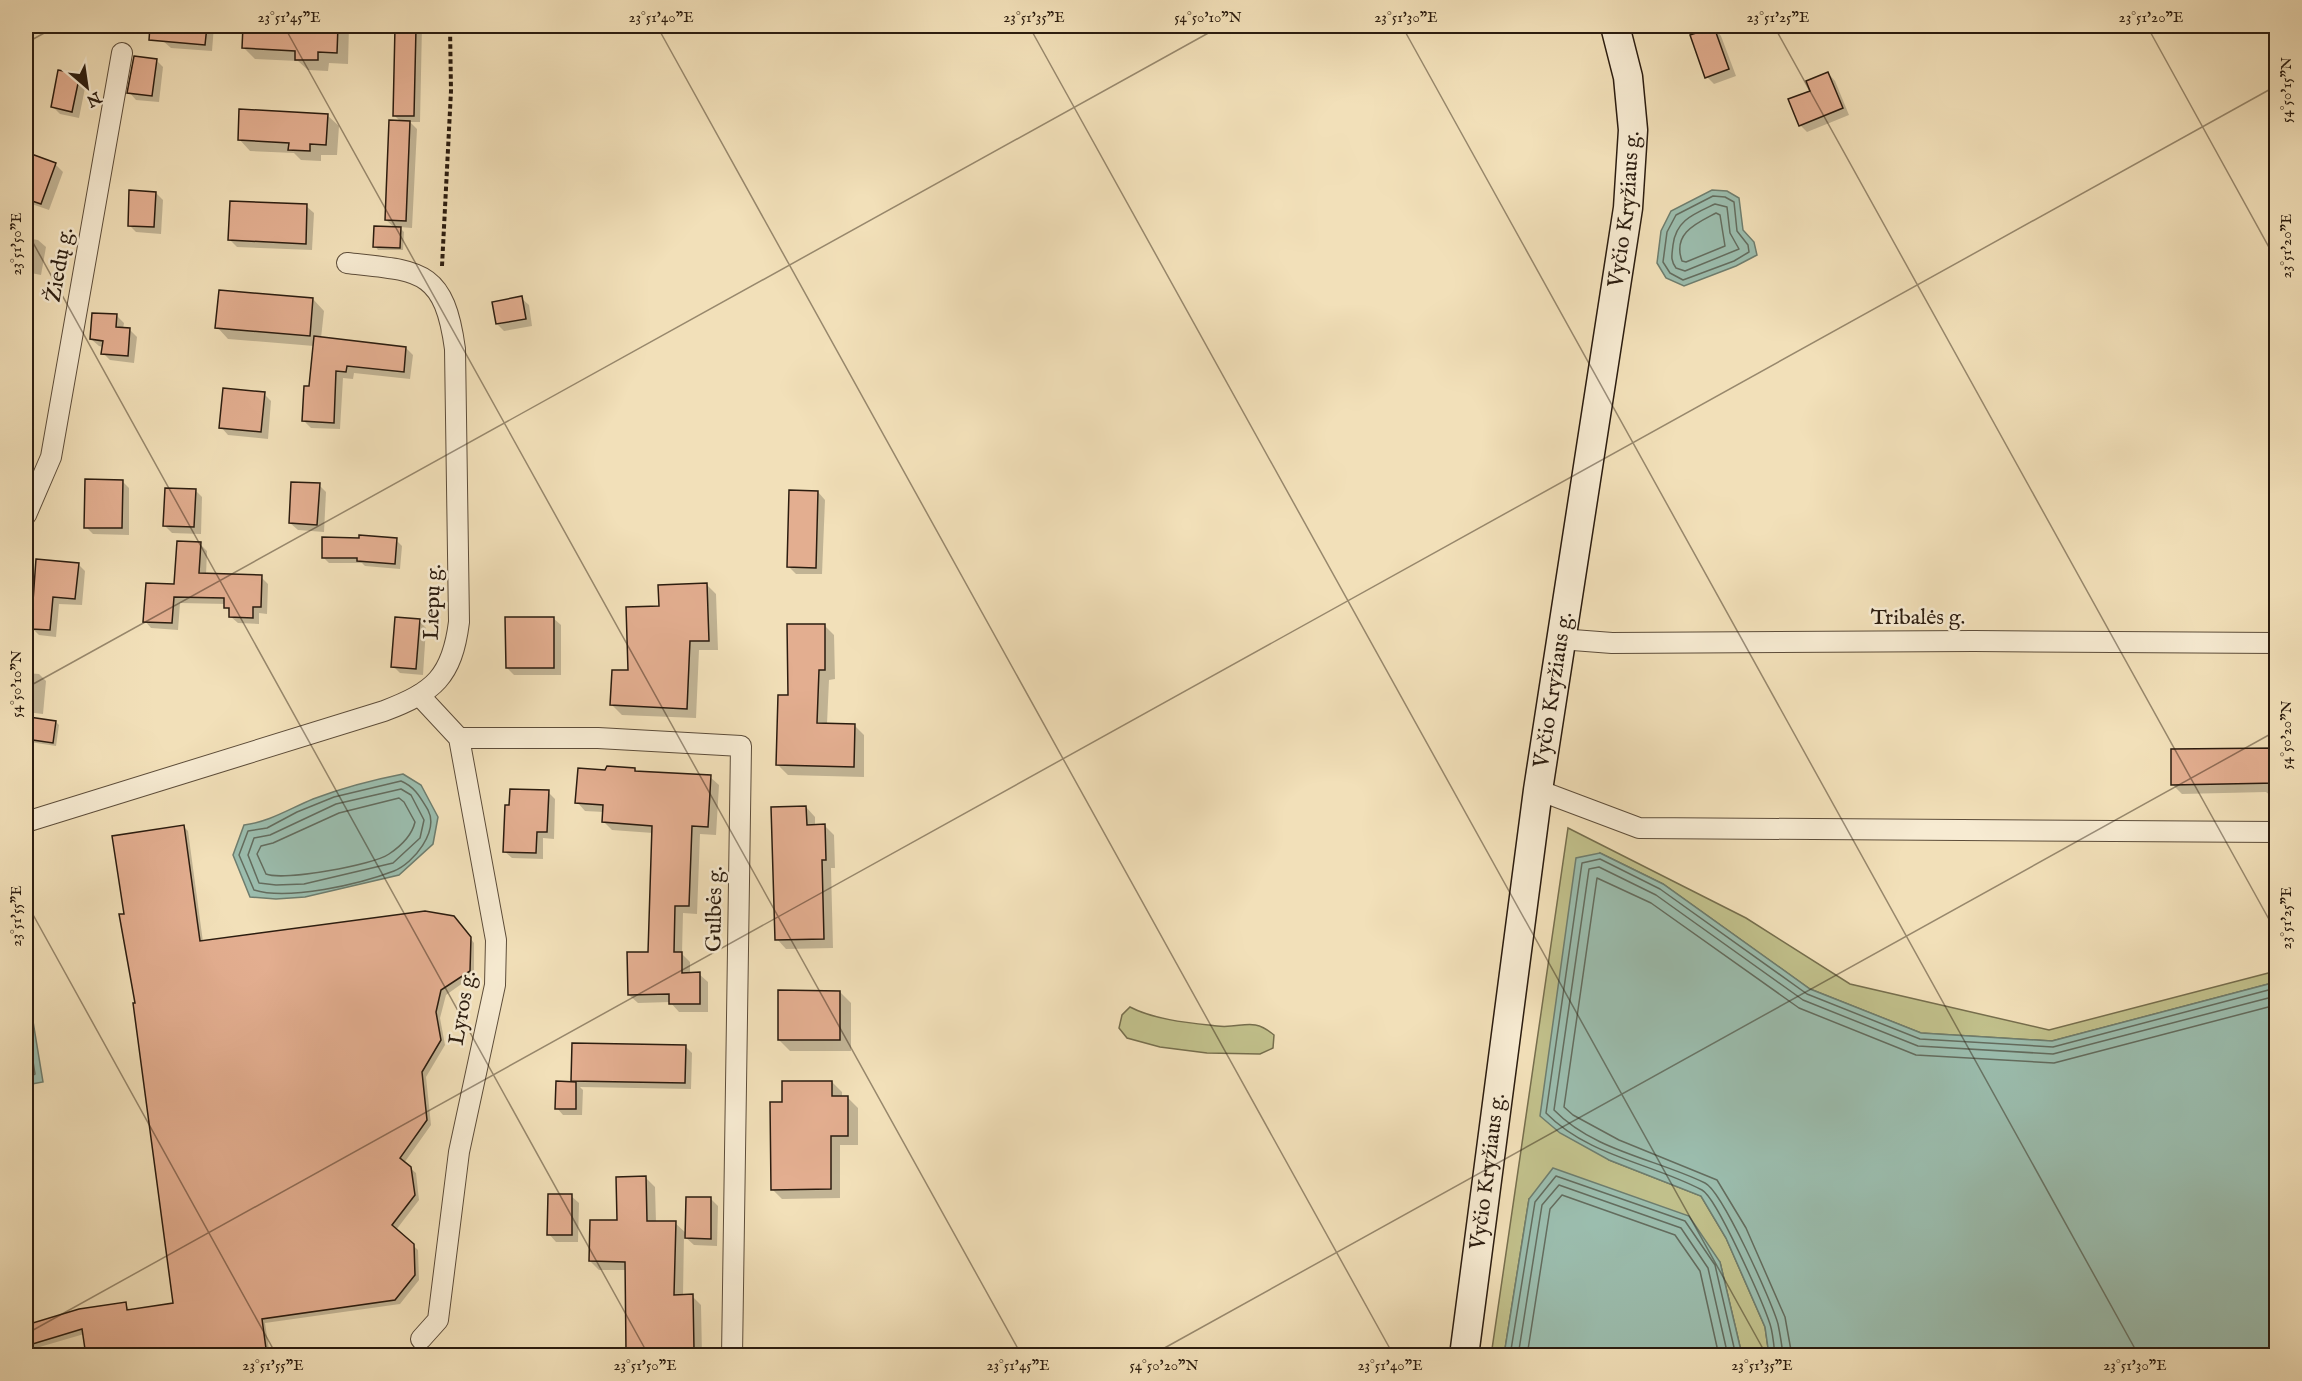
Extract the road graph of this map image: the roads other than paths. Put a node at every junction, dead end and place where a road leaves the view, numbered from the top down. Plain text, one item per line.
1 (1616, 26) edge
2 (122, 53) dead end
3 (347, 263) dead end
4 (26, 516) edge
5 (1560, 639) junction
6 (2277, 643) edge
7 (419, 695) junction
8 (459, 738) junction
9 (1538, 790) junction
10 (26, 822) edge
11 (2277, 832) edge
12 (421, 1339) dead end
13 (732, 1356) edge
14 (1464, 1356) edge

1 - 5 street, Vyčio Kryžiaus g.
2 - 4 street, Žiedų g.
3 - 7 street, Liepų g.
5 - 6 street, Tribalės g.
5 - 9 street, Vyčio Kryžiaus g.
7 - 8 street
7 - 10 street, Liepų g.
8 - 12 street, Lyros g.
8 - 13 street, Gulbės g.
9 - 11 street
9 - 14 street, Vyčio Kryžiaus g.

